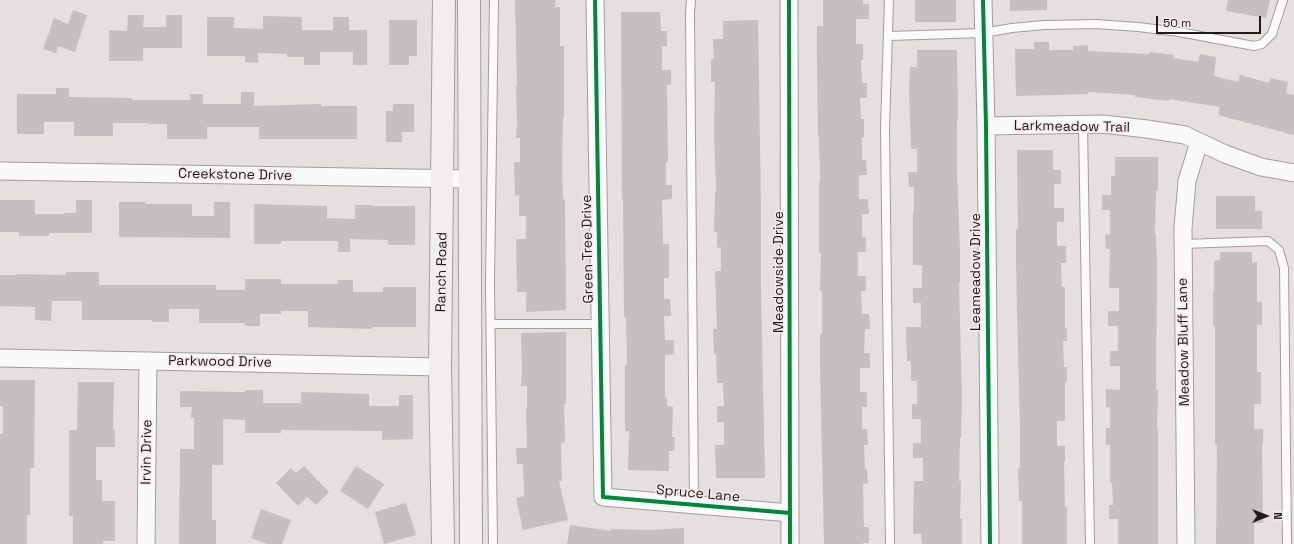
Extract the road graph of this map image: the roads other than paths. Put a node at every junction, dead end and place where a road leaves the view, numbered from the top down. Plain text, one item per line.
1 (444, 0) edge
2 (469, 0) edge
3 (494, 0) edge
4 (595, 0) edge
5 (691, 0) edge
6 (789, 0) edge
7 (889, 0) edge
8 (983, 0) edge
9 (1283, 0) edge
10 (983, 33) junction
11 (889, 36) junction
12 (1083, 125) junction
13 (986, 126) junction
14 (1199, 142) junction
15 (0, 171) edge
16 (1294, 173) edge
17 (443, 178) junction
18 (470, 179) junction
19 (1183, 244) junction
20 (491, 324) junction
21 (600, 324) junction
22 (0, 358) edge
23 (148, 361) junction
24 (440, 367) junction
25 (603, 497) joint
26 (694, 504) junction
27 (790, 513) junction
28 (146, 544) edge
29 (443, 544) edge
30 (471, 544) edge
31 (493, 544) edge
32 (790, 544) edge
33 (890, 544) edge
34 (990, 544) edge
35 (1090, 544) edge
36 (1186, 544) edge
37 (1287, 544) edge

1 - 17 main road, Ranch Road
2 - 18 main road, Ranch Road
3 - 20 lane
4 - 21 street, Green Tree Drive
5 - 26 lane
6 - 27 street, Meadowside Drive
7 - 11 lane
8 - 10 street, Leameadow Drive
9 - 10 lane
10 - 11 lane
10 - 13 street, Leameadow Drive
11 - 33 lane
12 - 13 street, Larkmeadow Trail
12 - 14 street, Larkmeadow Trail
12 - 35 lane
13 - 34 street, Leameadow Drive
14 - 16 street, Larkmeadow Trail
14 - 19 street, Meadow Bluff Lane
15 - 17 street, Creekstone Drive
17 - 18 street, Creekstone Drive
17 - 24 main road, Ranch Road
18 - 30 main road, Ranch Road
19 - 36 street, Meadow Bluff Lane
19 - 37 lane
20 - 21 lane
20 - 31 lane
21 - 25 street, Green Tree Drive
22 - 23 street, Parkwood Drive
23 - 24 street, Parkwood Drive
23 - 28 street, Irvin Drive
24 - 29 main road, Ranch Road
25 - 26 street, Spruce Lane
26 - 27 street, Spruce Lane
27 - 32 street, Meadowside Drive

